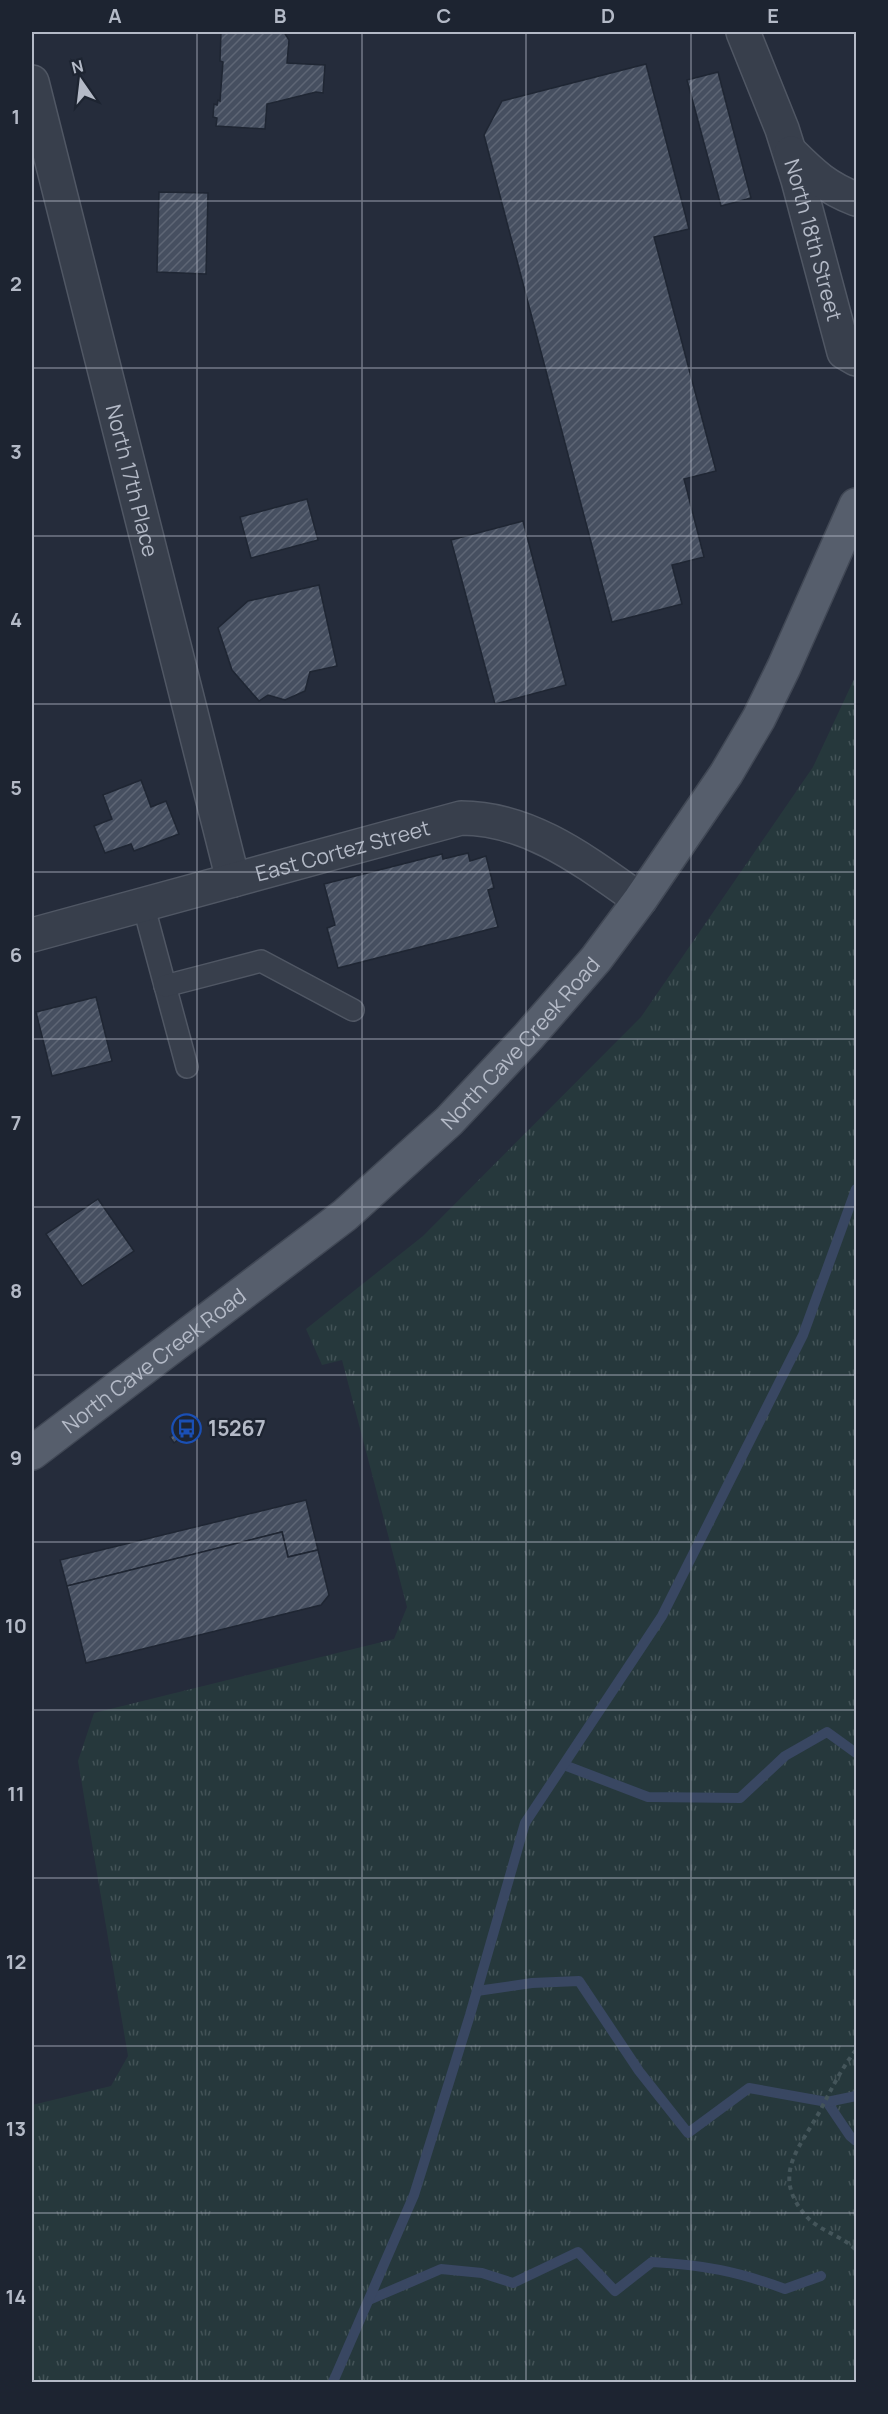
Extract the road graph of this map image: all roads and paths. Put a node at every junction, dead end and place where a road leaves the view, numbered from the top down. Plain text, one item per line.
1 (743, 32) edge
2 (32, 82) edge
3 (788, 149) junction
4 (856, 199) edge
5 (856, 359) edge
6 (856, 505) edge
7 (233, 880) junction
8 (640, 900) junction
9 (143, 904) junction
10 (32, 934) edge
11 (165, 986) junction
12 (353, 1010) dead end
13 (187, 1067) dead end
14 (32, 1453) edge
15 (856, 2050) edge
16 (856, 2250) edge

1 - 3 street, North 18th Street
2 - 7 street, North 17th Place
3 - 4 street, North 18th Street
3 - 5 street, North 18th Street
6 - 8 main road, North Cave Creek Road
7 - 8 street, East Cortez Street
7 - 9 street, East Cortez Street
8 - 14 main road, North Cave Creek Road
9 - 10 street, East Cortez Street
9 - 11 lane
11 - 12 lane
11 - 13 lane
15 - 16 path

